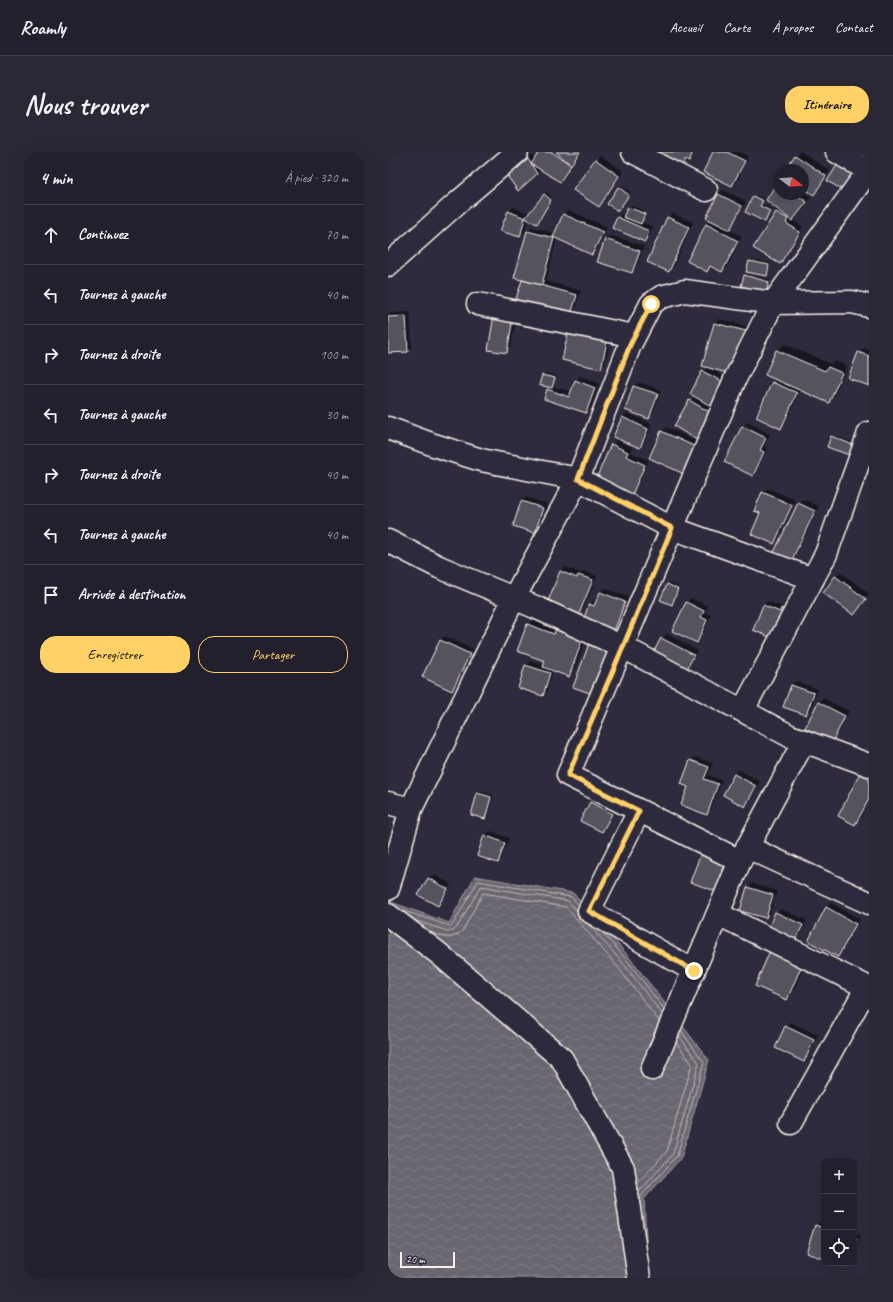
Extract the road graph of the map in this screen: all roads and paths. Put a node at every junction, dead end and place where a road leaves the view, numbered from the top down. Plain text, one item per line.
1 (517, 152) edge
2 (633, 152) edge
3 (837, 152) edge
4 (869, 170) edge
5 (706, 190) dead end
6 (388, 266) edge
7 (773, 303) junction
8 (478, 304) dead end
9 (869, 306) edge
10 (634, 336) junction
11 (388, 428) edge
12 (868, 442) edge
13 (578, 479) junction
14 (672, 528) junction
15 (388, 541) edge
16 (813, 579) junction
17 (514, 598) junction
18 (623, 647) junction
19 (743, 710) junction
20 (804, 741) junction
21 (869, 765) edge
22 (388, 802) edge
23 (410, 809) junction
24 (639, 811) junction
25 (744, 854) junction
26 (388, 889) edge
27 (869, 902) edge
28 (718, 914) junction
29 (388, 915) edge
30 (694, 971) junction
31 (868, 988) edge
32 (652, 1069) dead end
33 (791, 1123) dead end
34 (639, 1278) edge

1 - 6 street
2 - 5 street
3 - 4 street
4 - 7 street
7 - 9 street
7 - 10 street
7 - 14 street
8 - 10 street
10 - 13 street
11 - 13 street
12 - 16 street
13 - 14 street
13 - 17 street
14 - 16 street
14 - 18 street
15 - 17 street
16 - 19 street
17 - 18 street
17 - 23 street
18 - 19 street
18 - 24 street
19 - 20 street
20 - 21 street
20 - 25 street
22 - 23 street
23 - 26 street
24 - 25 street
24 - 30 street
25 - 27 street
25 - 28 street
28 - 30 street
28 - 31 street
29 - 34 street
30 - 32 street
31 - 33 street

